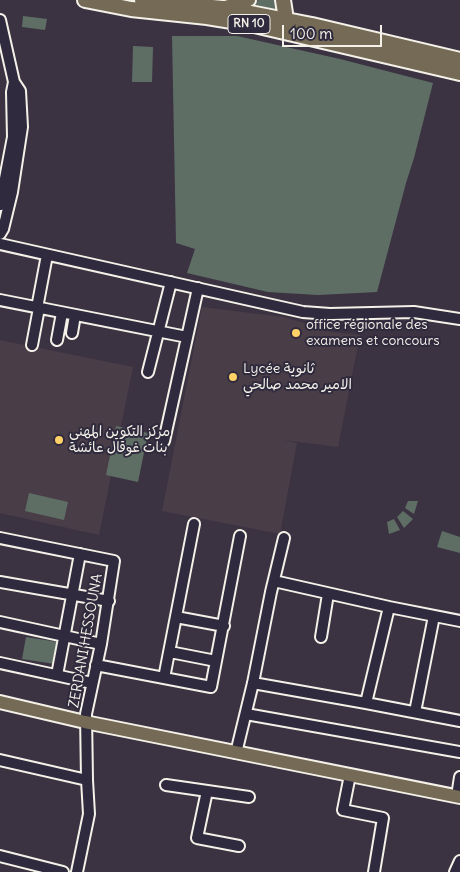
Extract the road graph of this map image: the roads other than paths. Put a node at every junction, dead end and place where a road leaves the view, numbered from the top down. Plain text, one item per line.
1 (85, 0) edge
2 (142, 0) edge
3 (249, 0) edge
4 (283, 0) edge
5 (221, 4) edge
6 (207, 17) junction
7 (0, 20) edge
8 (285, 20) junction
9 (296, 28) junction
10 (460, 60) edge
11 (460, 73) edge
12 (14, 82) junction
13 (0, 205) edge
14 (0, 234) edge
15 (0, 244) edge
16 (47, 254) junction
17 (171, 282) junction
18 (198, 288) junction
19 (0, 300) edge
20 (38, 308) junction
21 (62, 313) junction
22 (75, 315) junction
23 (460, 319) edge
24 (158, 332) junction
25 (72, 333) dead end
26 (187, 337) junction
27 (57, 340) dead end
28 (32, 345) dead end
29 (148, 372) dead end
30 (164, 440) dead end
31 (194, 524) dead end
32 (240, 536) dead end
33 (0, 538) edge
34 (284, 538) dead end
35 (80, 554) junction
36 (274, 581) junction
37 (0, 582) edge
38 (71, 594) junction
39 (328, 594) junction
40 (109, 601) junction
41 (389, 607) junction
42 (434, 616) junction
43 (176, 618) junction
44 (460, 621) edge
45 (0, 622) edge
46 (224, 626) junction
47 (64, 636) junction
48 (321, 637) dead end
49 (101, 644) junction
50 (170, 652) junction
51 (216, 661) junction
52 (0, 663) edge
53 (96, 665) junction
54 (57, 675) junction
55 (164, 678) junction
56 (92, 683) junction
57 (254, 683) junction
58 (0, 702) edge
59 (366, 703) junction
60 (414, 712) junction
61 (246, 714) junction
62 (460, 721) edge
63 (85, 722) junction
64 (460, 752) edge
65 (236, 753) junction
66 (0, 760) edge
67 (350, 775) junction
68 (460, 777) edge
69 (86, 780) junction
70 (166, 785) dead end
71 (206, 791) junction
72 (249, 797) dead end
73 (458, 797) edge
74 (239, 846) dead end
75 (0, 856) edge
76 (460, 861) edge
77 (63, 872) edge
78 (78, 872) edge
79 (374, 872) edge
80 (455, 872) edge

1 - 6 highway, RN 10
2 - 5 highway, RN 10
3 - 5 main road
4 - 8 highway
4 - 9 highway
5 - 6 main road
5 - 8 highway, RN 10
6 - 9 highway, RN 10
7 - 12 street
8 - 9 highway
9 - 10 highway, RN 10
9 - 11 highway, RN 10
12 - 13 street
12 - 14 street
15 - 16 street
16 - 17 street
16 - 20 street
17 - 18 street
17 - 24 street
18 - 23 street
18 - 26 street
19 - 20 street
20 - 21 street
20 - 28 street
21 - 22 street
21 - 27 street
22 - 24 street
22 - 25 street
24 - 26 street
24 - 29 street
26 - 30 street
31 - 43 street
32 - 46 street
33 - 35 street, ZERDANI HESSOUNA
34 - 36 street
35 - 38 street
35 - 40 street, ZERDANI HESSOUNA
36 - 39 street
36 - 57 street
37 - 38 street
38 - 40 street
38 - 47 street
39 - 41 street
39 - 48 street
40 - 49 street, ZERDANI HESSOUNA
41 - 42 street
41 - 59 street
42 - 44 street
42 - 60 street
43 - 46 street
43 - 50 street
45 - 47 street
46 - 51 street
47 - 49 street
47 - 54 street
49 - 53 street, ZERDANI HESSOUNA
50 - 51 street
50 - 55 street
51 - 55 street
52 - 54 street
53 - 55 street
53 - 56 street, ZERDANI HESSOUNA
54 - 56 street
56 - 63 street, ZERDANI HESSOUNA
57 - 59 street
57 - 61 street
58 - 63 main road
59 - 60 street
60 - 62 street
61 - 64 street
61 - 65 street
63 - 65 main road
63 - 69 street, ZERDANI HESSOUNA
65 - 67 main road
66 - 69 street
67 - 73 main road
67 - 79 street
68 - 73 street
69 - 78 street, ZERDANI HESSOUNA
70 - 71 street
71 - 72 street
71 - 74 street
75 - 77 street
76 - 80 street

